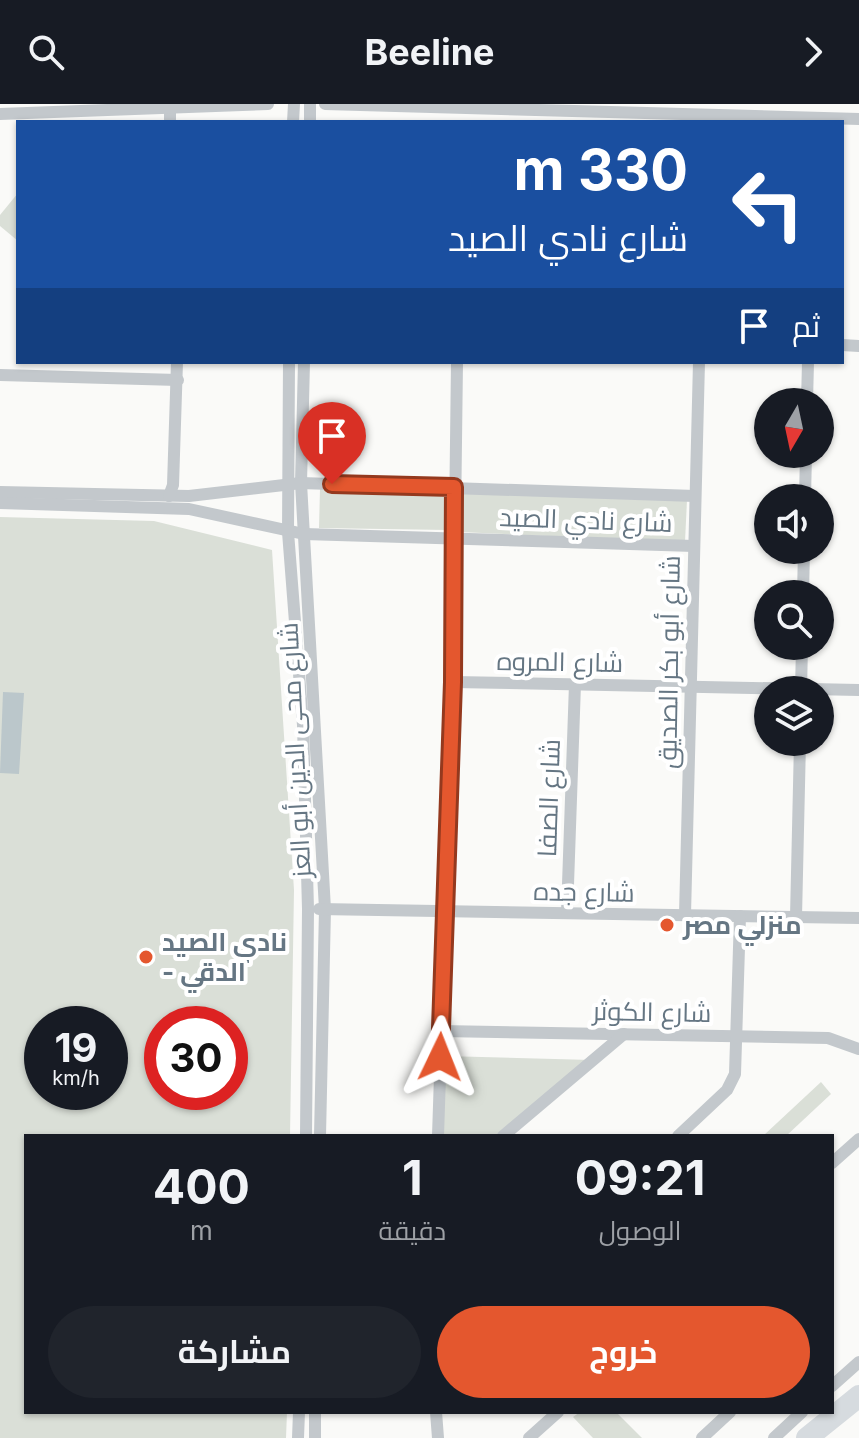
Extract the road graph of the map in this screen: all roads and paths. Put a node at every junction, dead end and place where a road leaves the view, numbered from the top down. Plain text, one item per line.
1 (268, 104) edge
2 (325, 104) edge
3 (170, 106) edge
4 (456, 112) edge
5 (578, 112) edge
6 (704, 113) edge
7 (0, 114) edge
8 (813, 114) edge
9 (859, 119) edge
10 (53, 364) edge
11 (104, 364) edge
12 (177, 364) edge
13 (289, 364) edge
14 (304, 364) edge
15 (457, 364) edge
16 (699, 364) edge
17 (808, 364) edge
18 (0, 375) edge
19 (53, 377) junction
20 (104, 378) junction
21 (178, 380) junction
22 (807, 388) edge
23 (301, 483) junction
24 (286, 485) junction
25 (454, 487) junction
26 (0, 492) edge
27 (169, 496) junction
28 (695, 496) junction
29 (0, 503) edge
30 (288, 532) junction
31 (304, 534) junction
32 (453, 538) junction
33 (694, 546) junction
34 (453, 682) junction
35 (575, 684) junction
36 (691, 687) junction
37 (754, 689) edge
38 (834, 690) edge
39 (859, 690) edge
40 (800, 756) edge
41 (308, 909) junction
42 (325, 909) junction
43 (444, 911) junction
44 (567, 913) junction
45 (685, 915) junction
46 (740, 916) junction
47 (796, 917) junction
48 (859, 918) edge
49 (441, 1031) junction
50 (624, 1034) junction
51 (738, 1035) junction
52 (859, 1049) edge
53 (518, 1132) edge
54 (306, 1134) edge
55 (320, 1134) edge
56 (438, 1134) edge
57 (680, 1134) edge
58 (859, 1139) edge
59 (834, 1161) edge
60 (859, 1362) edge
61 (834, 1384) edge
62 (859, 1396) edge
63 (834, 1407) edge
64 (299, 1414) edge
65 (315, 1414) edge
66 (436, 1414) edge
67 (556, 1414) edge
68 (728, 1414) edge
69 (802, 1421) edge
70 (298, 1438) edge
71 (315, 1438) edge
72 (438, 1438) edge
73 (529, 1438) edge
74 (702, 1438) edge
75 (774, 1438) edge

1 - 3 street
2 - 4 street
3 - 7 street
4 - 5 street
5 - 6 street
6 - 8 street
8 - 9 street
10 - 19 street
11 - 20 street
12 - 21 street
13 - 24 street, شارع محى الدين أبو العز
14 - 23 street, شارع محى الدين أبو العز
15 - 25 street
16 - 28 street, شارع أبو بكر الصديق
17 - 22 street
18 - 19 street
19 - 20 street
20 - 21 street
21 - 27 street
23 - 24 street, شارع نادي الصيد
23 - 25 street, شارع نادي الصيد
23 - 31 street, شارع محى الدين أبو العز
24 - 27 street, شارع نادي الصيد
24 - 30 street, شارع محى الدين أبو العز
25 - 28 street, شارع نادي الصيد
25 - 32 street
26 - 27 street, شارع نادي الصيد
28 - 33 street, شارع أبو بكر الصديق
29 - 30 street, شارع نادي الصيد
30 - 31 street, شارع نادي الصيد
30 - 41 street, شارع محى الدين أبو العز
31 - 32 street, شارع نادي الصيد
31 - 42 street, شارع محى الدين أبو العز
32 - 33 street, شارع نادي الصيد
32 - 34 street
33 - 36 street, شارع أبو بكر الصديق
34 - 35 street, شارع المروه
34 - 43 street
35 - 36 street, شارع المروه
35 - 44 street, شارع الصفا
36 - 37 street, شارع المروه
36 - 45 street, شارع أبو بكر الصديق
38 - 39 street, شارع المروه
40 - 47 street
41 - 42 street, شارع جده
41 - 54 street, شارع محى الدين أبو العز
42 - 43 street, شارع جده
42 - 55 street, شارع محى الدين أبو العز
43 - 44 street, شارع جده
43 - 49 street
44 - 45 street, شارع جده
45 - 46 street, شارع جده
46 - 47 street, شارع جده
46 - 51 street
47 - 48 street, شارع جده
49 - 50 street, شارع الكوثر
49 - 56 street
50 - 51 street, شارع الكوثر
50 - 53 street
51 - 52 street, شارع الكوثر
51 - 57 street
58 - 59 street
60 - 61 street
62 - 63 highway
64 - 70 street
65 - 71 street
66 - 72 street
67 - 73 street
68 - 74 street
69 - 75 street

